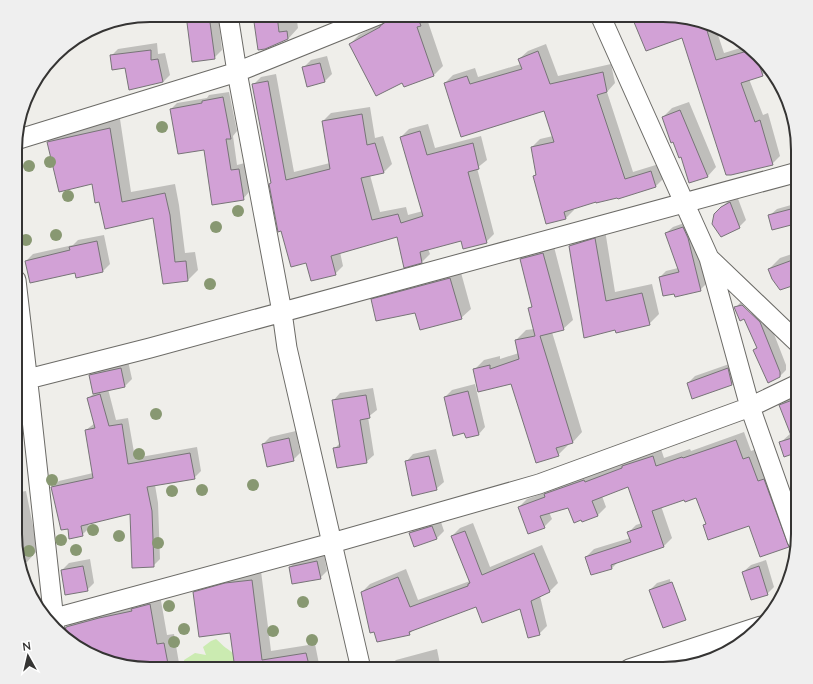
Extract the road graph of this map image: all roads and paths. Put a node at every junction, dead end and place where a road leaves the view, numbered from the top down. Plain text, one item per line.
1 (229, 22) edge
2 (361, 22) edge
3 (603, 22) edge
4 (237, 72) junction
5 (23, 138) edge
6 (791, 174) edge
7 (683, 202) junction
8 (709, 258) junction
9 (282, 312) junction
10 (791, 336) edge
11 (22, 380) edge
12 (791, 387) edge
13 (750, 407) junction
14 (791, 523) edge
15 (332, 543) junction
16 (51, 616) edge
17 (56, 622) edge
18 (742, 634) edge
19 (359, 662) edge
20 (672, 662) edge

1 - 4 street
2 - 4 street
3 - 7 street
4 - 5 street
4 - 9 street
6 - 7 street
7 - 8 street
7 - 9 street
8 - 10 street
8 - 13 street
9 - 11 street
9 - 15 street
11 - 16 street
12 - 13 street
13 - 14 street
13 - 15 street
15 - 17 street
15 - 19 street
18 - 20 street

